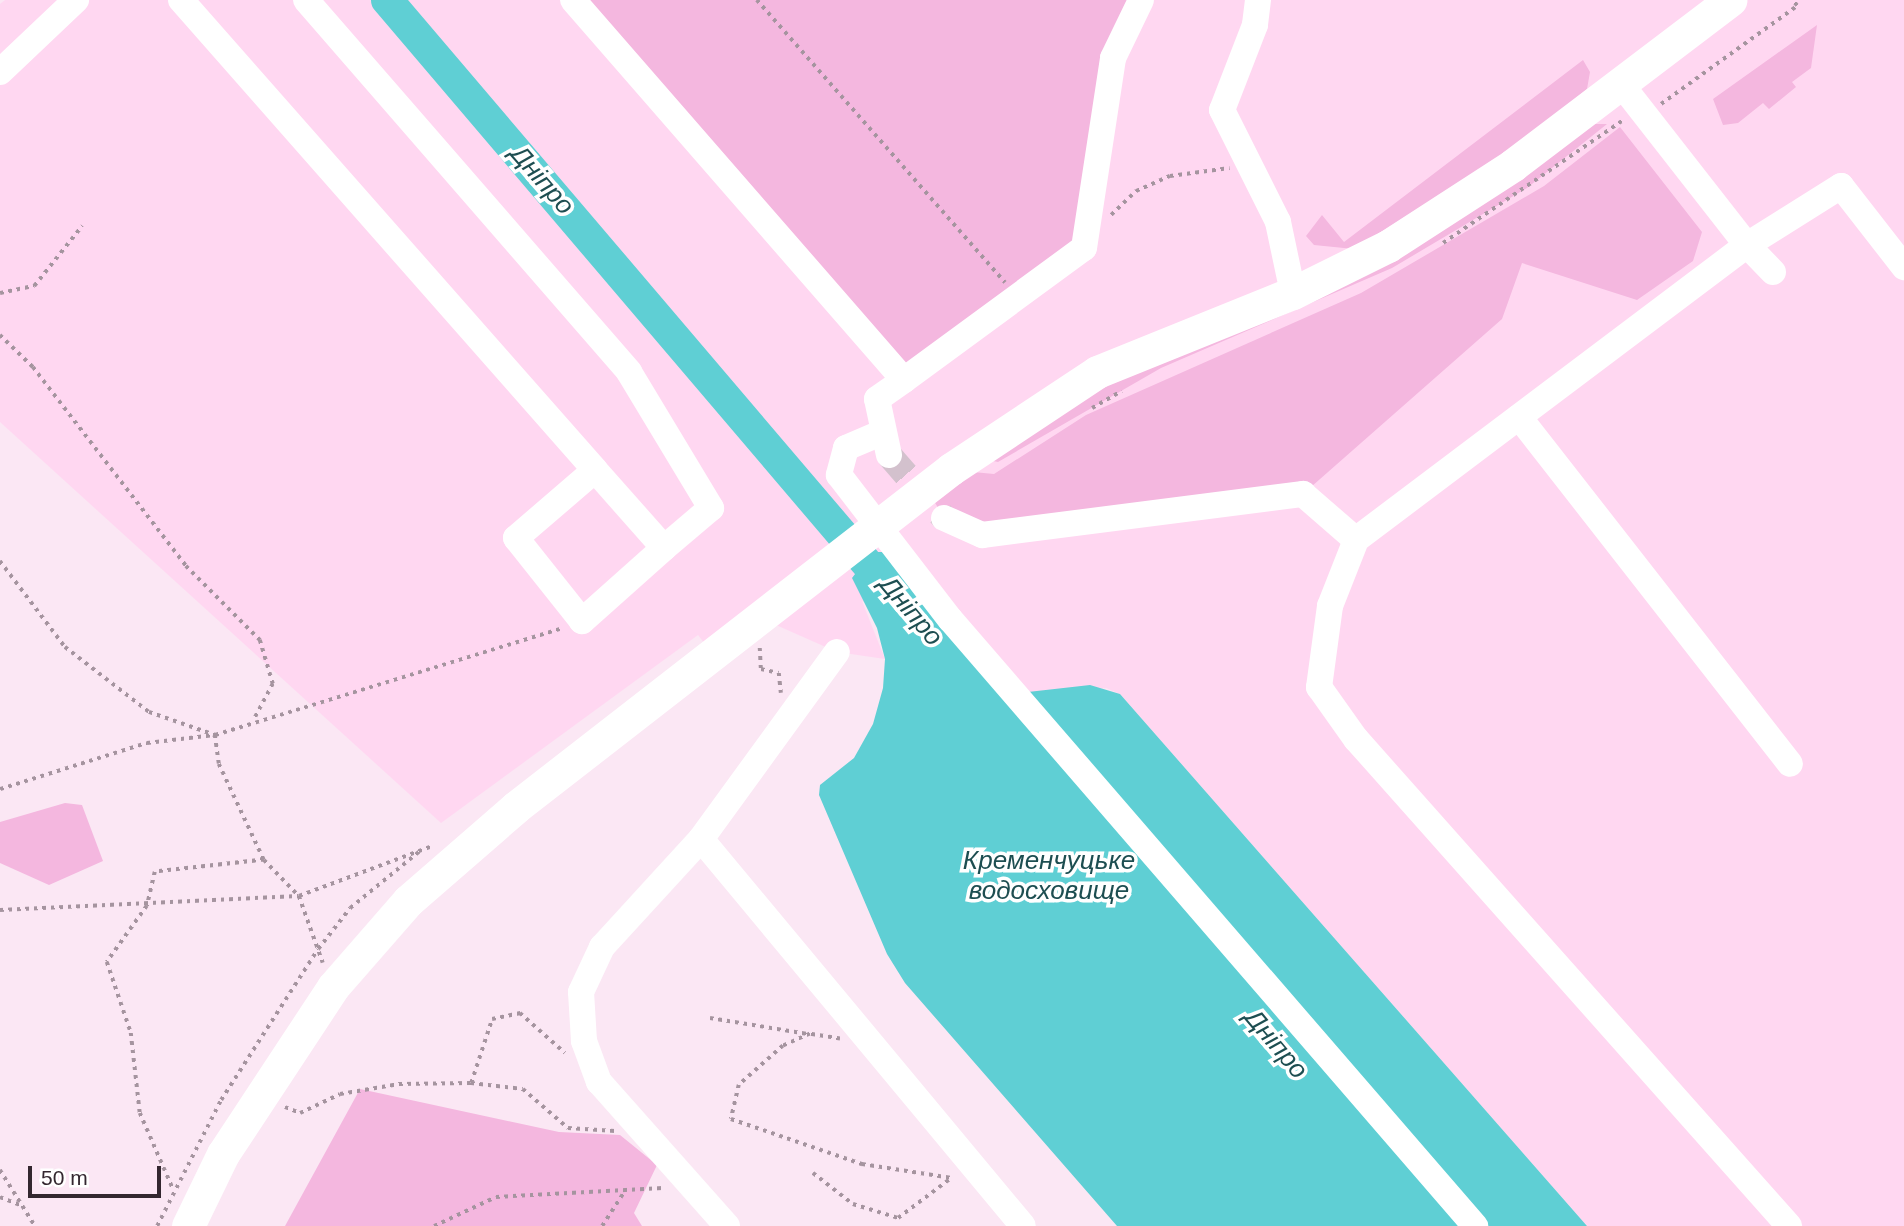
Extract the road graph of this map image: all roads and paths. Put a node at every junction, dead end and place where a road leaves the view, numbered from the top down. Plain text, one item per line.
1 (76, 0) edge
2 (181, 0) edge
3 (306, 0) edge
4 (573, 0) edge
5 (757, 0) edge
6 (1141, 0) edge
7 (1258, 0) edge
8 (1730, 0) edge
9 (0, 72) edge
10 (1620, 84) junction
11 (1248, 161) junction
12 (82, 226) dead end
13 (1747, 244) junction
14 (1084, 248) junction
15 (1904, 267) edge
16 (1773, 272) dead end
17 (0, 293) edge
18 (1293, 293) junction
19 (1018, 297) junction
20 (0, 335) edge
21 (904, 380) junction
22 (1519, 417) junction
23 (595, 470) junction
24 (944, 518) tunnel mouth
25 (1356, 540) junction
26 (664, 548) junction
27 (0, 561) edge
28 (582, 621) junction
29 (751, 634) junction
30 (837, 652) dead end
31 (802, 698) junction
32 (255, 718) junction
33 (215, 735) junction
34 (1790, 764) dead end
35 (0, 789) edge
36 (701, 839) junction
37 (471, 846) junction
38 (264, 860) junction
39 (299, 896) junction
40 (147, 906) junction
41 (0, 910) edge
42 (333, 988) junction
43 (710, 1018) dead end
44 (810, 1034) junction
45 (872, 1045) junction
46 (568, 1055) dead end
47 (471, 1083) junction
48 (278, 1108) dead end
49 (642, 1131) junction
50 (0, 1170) edge
51 (813, 1173) dead end
52 (981, 1176) junction
53 (952, 1178) junction
54 (689, 1183) junction
55 (173, 1189) dead end
56 (623, 1194) junction
57 (0, 1197) edge
58 (24, 1206) junction
59 (35, 1226) edge
60 (188, 1226) edge
61 (434, 1226) edge
62 (602, 1226) edge
63 (727, 1226) edge
64 (1023, 1226) edge
65 (1475, 1226) edge
66 (1789, 1226) edge

1 - 9 lane
2 - 23 lane
3 - 26 lane
4 - 21 lane
5 - 19 path
6 - 14 lane
7 - 11 lane
8 - 10 main road
10 - 13 lane
10 - 18 main road
11 - 14 path
11 - 18 lane
12 - 17 path
13 - 15 lane
13 - 16 lane
13 - 22 lane
14 - 19 lane
18 - 29 main road
19 - 21 lane
20 - 32 path
21 - 65 lane
22 - 25 lane
22 - 34 lane
23 - 26 lane
23 - 28 lane
24 - 25 lane
25 - 66 lane
26 - 28 lane
27 - 33 path
28 - 32 path
29 - 31 path
29 - 37 main road
30 - 31 lane
31 - 36 lane
32 - 33 path
33 - 35 path
33 - 38 path
36 - 45 lane
36 - 49 lane
37 - 39 path
37 - 42 main road
38 - 39 path
38 - 40 path
39 - 40 path
39 - 42 path
40 - 41 path
40 - 55 path
42 - 60 main road
43 - 44 path
44 - 45 path
44 - 53 path
45 - 52 lane
46 - 47 path
47 - 48 path
47 - 49 path
49 - 54 lane
50 - 58 path
51 - 53 path
52 - 53 path
52 - 64 lane
54 - 56 path
54 - 63 lane
56 - 61 path
56 - 62 path
57 - 58 path
58 - 59 path

